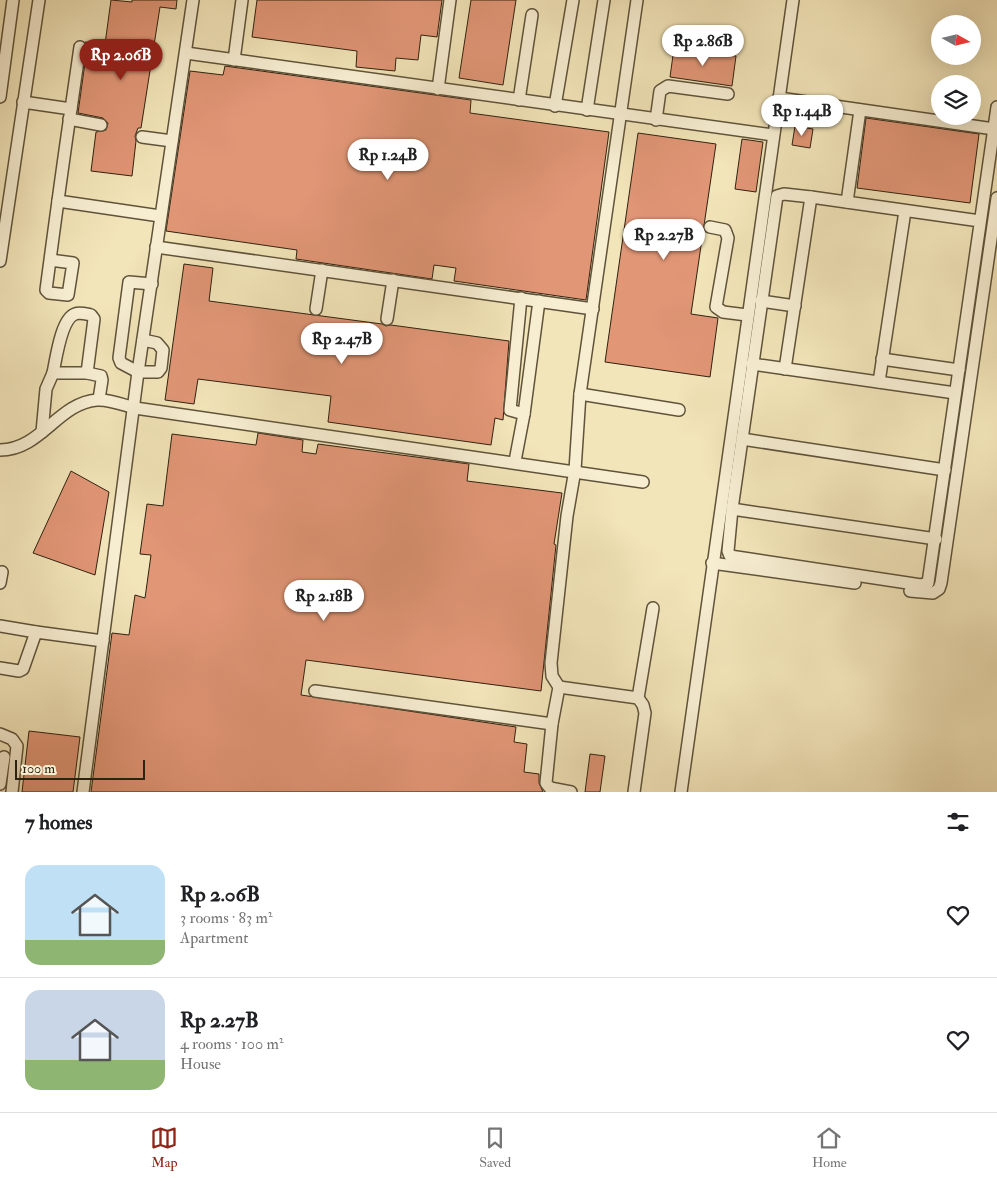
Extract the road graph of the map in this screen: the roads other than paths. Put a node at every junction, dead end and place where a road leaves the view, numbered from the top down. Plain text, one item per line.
1 (13, 0) edge
2 (39, 0) edge
3 (193, 0) edge
4 (242, 0) edge
5 (450, 0) edge
6 (573, 0) edge
7 (604, 0) edge
8 (637, 0) edge
9 (793, 0) edge
10 (532, 14) dead end
11 (80, 47) dead end
12 (186, 53) junction
13 (234, 60) junction
14 (438, 89) junction
15 (728, 94) dead end
16 (0, 96) edge
17 (779, 98) junction
18 (519, 100) junction
19 (23, 102) junction
20 (555, 106) junction
21 (997, 107) edge
22 (587, 110) junction
23 (860, 110) junction
24 (70, 114) junction
25 (620, 115) junction
26 (656, 120) junction
27 (101, 125) dead end
28 (994, 129) junction
29 (773, 135) junction
30 (142, 137) dead end
31 (172, 141) junction
32 (992, 170) edge
33 (811, 197) junction
34 (997, 198) edge
35 (58, 201) junction
36 (847, 202) junction
37 (905, 211) junction
38 (160, 216) junction
39 (980, 222) junction
40 (710, 227) dead end
41 (156, 246) junction
42 (50, 260) dead end
43 (0, 261) edge
44 (322, 270) junction
45 (393, 280) junction
46 (152, 284) junction
47 (521, 298) junction
48 (539, 301) junction
49 (761, 301) junction
50 (795, 306) junction
51 (316, 309) dead end
52 (593, 309) junction
53 (747, 314) junction
54 (387, 319) dead end
55 (143, 340) junction
56 (882, 359) junction
57 (752, 364) junction
58 (785, 369) junction
59 (959, 370) junction
60 (138, 372) junction
61 (53, 373) junction
62 (87, 374) junction
63 (879, 382) junction
64 (580, 394) junction
65 (955, 394) junction
66 (99, 400) junction
67 (135, 408) junction
68 (679, 410) dead end
69 (524, 414) junction
70 (42, 432) junction
71 (742, 440) junction
72 (0, 450) edge
73 (515, 461) junction
74 (574, 470) junction
75 (945, 470) junction
76 (643, 482) dead end
77 (732, 509) junction
78 (936, 538) junction
79 (712, 563) junction
80 (653, 608) dead end
81 (0, 626) edge
82 (36, 632) junction
83 (103, 641) junction
84 (0, 668) edge
85 (559, 686) junction
86 (315, 691) dead end
87 (638, 698) junction
88 (552, 724) junction
89 (0, 734) edge
90 (2, 757) edge
91 (17, 758) junction
92 (0, 784) edge
93 (12, 792) edge
94 (83, 792) edge
95 (570, 792) edge
96 (634, 792) edge
97 (681, 792) edge

1 - 16 street
2 - 19 street
3 - 12 street
4 - 13 street
5 - 14 street
6 - 20 street
7 - 22 street
8 - 25 street
9 - 17 street
10 - 18 street
11 - 24 street
12 - 13 street
12 - 31 street
13 - 14 street
14 - 18 street
15 - 26 street
17 - 23 street
17 - 29 street
18 - 20 street
19 - 24 street
19 - 43 street
20 - 22 street
21 - 28 street
22 - 25 street
23 - 28 street
23 - 36 street
24 - 27 street
24 - 35 street
25 - 26 street
25 - 52 street
26 - 29 street
28 - 32 street
29 - 53 street
30 - 31 street
31 - 38 street
32 - 39 street
33 - 36 street
33 - 49 street
33 - 50 street
34 - 79 street
35 - 38 street
35 - 42 street
36 - 37 street
37 - 39 street
37 - 56 street
38 - 41 street
39 - 59 street
40 - 53 street
41 - 44 street
41 - 46 street
44 - 45 street
44 - 51 street
45 - 47 street
45 - 54 street
46 - 55 street
46 - 60 street
47 - 48 street
47 - 69 street
48 - 52 street
48 - 69 street
49 - 50 street
49 - 57 street
50 - 58 street
52 - 64 street
53 - 79 street
55 - 60 street
55 - 60 street
56 - 59 street
56 - 63 street
57 - 58 street
57 - 71 street
58 - 63 street
59 - 65 street
60 - 67 street
61 - 62 street
61 - 62 street
61 - 70 street
62 - 66 street
63 - 65 street
64 - 68 street
64 - 74 street
65 - 75 street
66 - 67 street
66 - 70 street
67 - 73 street
67 - 83 street
69 - 73 street
70 - 72 street
71 - 75 street
71 - 77 street
73 - 74 street
74 - 76 street
74 - 85 street
75 - 78 street
77 - 78 street
77 - 78 street
79 - 97 street
80 - 87 street
81 - 82 street
82 - 83 street
82 - 84 street
83 - 94 street
85 - 87 street
85 - 88 street
86 - 88 street
87 - 96 street
88 - 95 street
89 - 91 street
90 - 91 street
90 - 92 street
91 - 93 street

